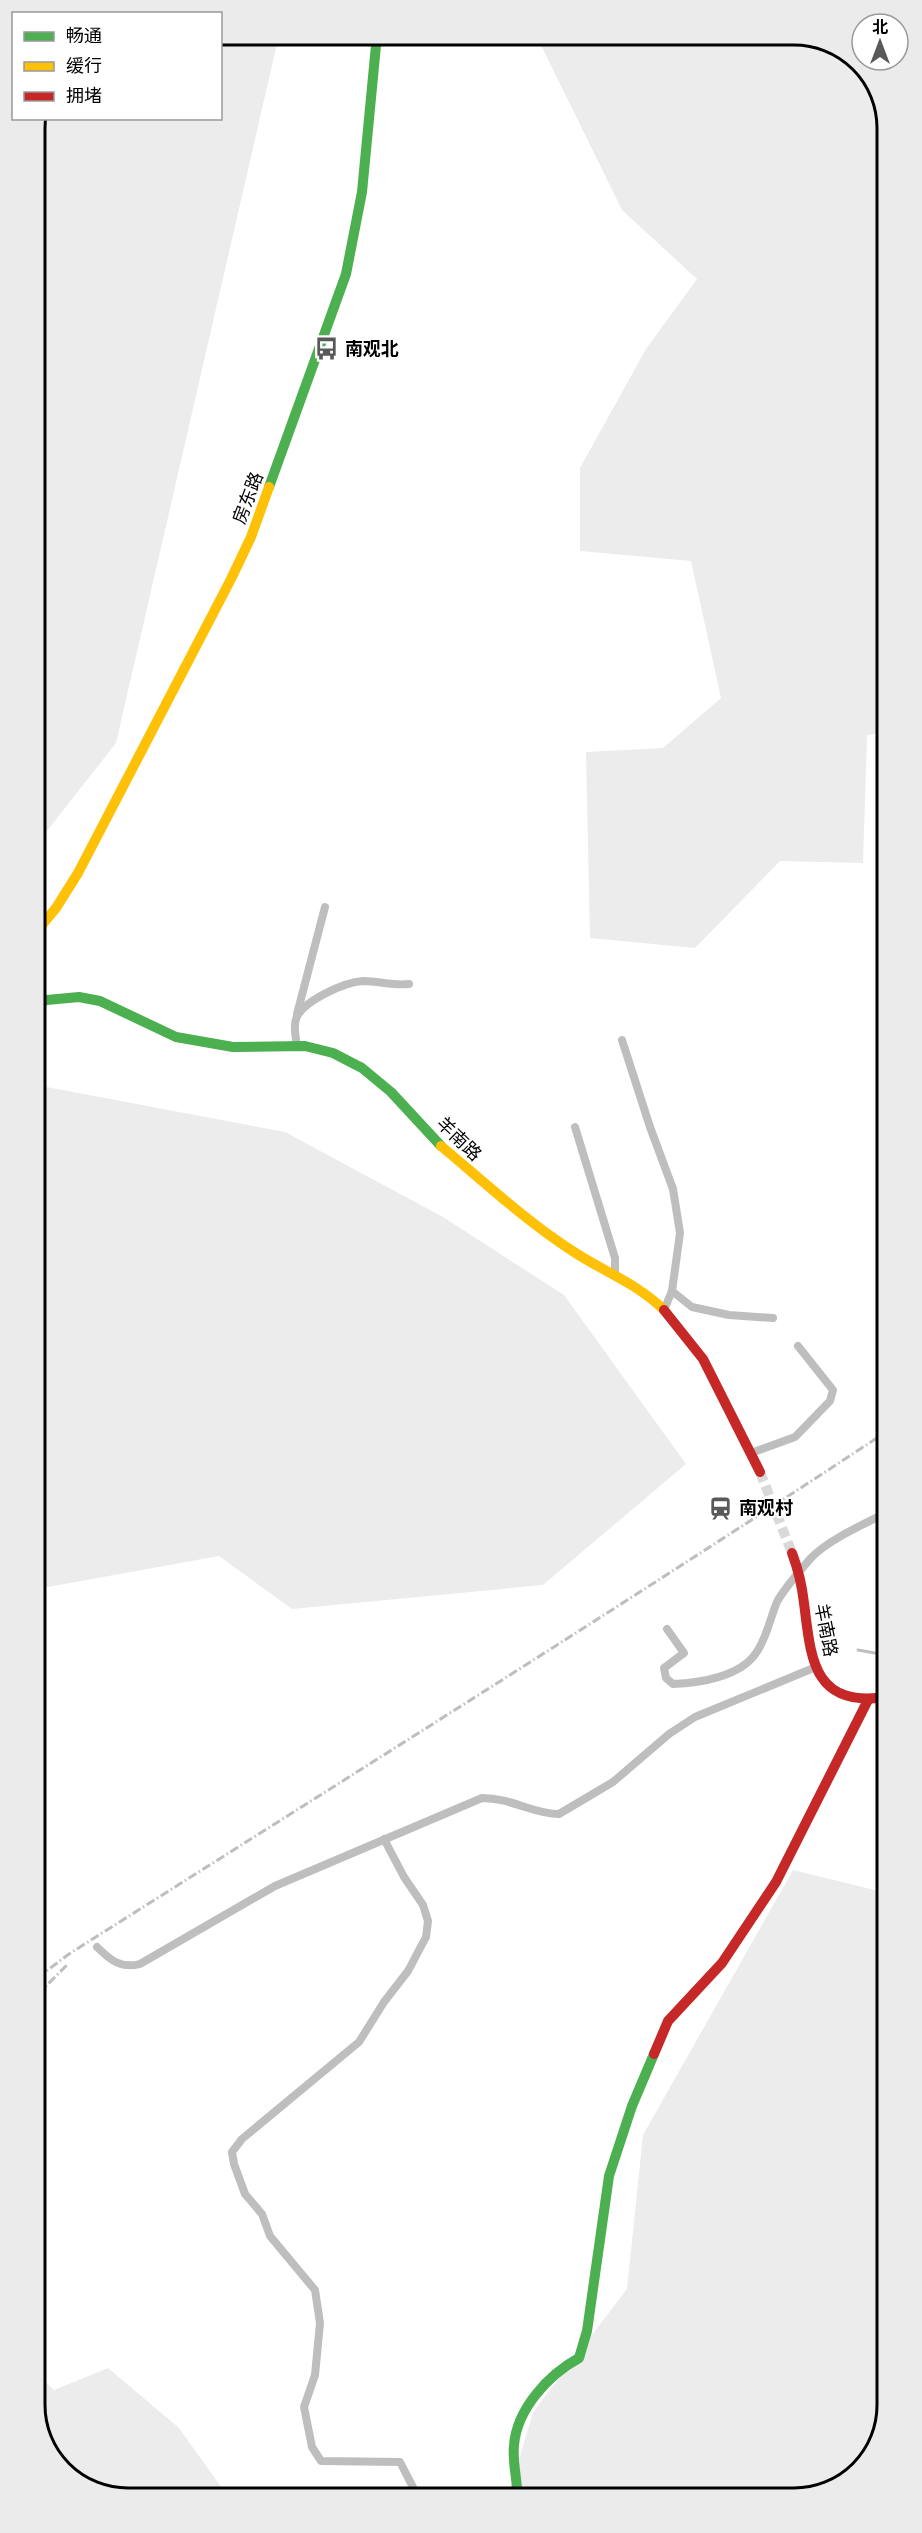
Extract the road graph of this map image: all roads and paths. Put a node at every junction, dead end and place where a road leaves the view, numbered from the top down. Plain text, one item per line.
1 (375, 45) edge
2 (325, 907) dead end
3 (45, 922) edge
4 (409, 984) dead end
5 (45, 1000) edge
6 (297, 1016) junction
7 (622, 1040) dead end
8 (297, 1046) junction
9 (575, 1127) dead end
10 (615, 1274) junction
11 (672, 1291) junction
12 (664, 1310) junction
13 (773, 1318) dead end
14 (798, 1346) dead end
15 (751, 1453) junction
16 (760, 1472) tunnel mouth
17 (877, 1518) edge
18 (792, 1553) tunnel mouth
19 (800, 1574) junction
20 (667, 1629) dead end
21 (816, 1667) junction
22 (877, 1698) edge
23 (868, 1700) junction
24 (384, 1839) junction
25 (97, 1947) dead end
26 (413, 2488) edge
27 (518, 2488) edge

1 - 3 street, 房东路
2 - 6 street
4 - 6 street
5 - 8 street, 羊南路
6 - 8 street
7 - 11 street
8 - 10 street, 羊南路
9 - 10 street
10 - 12 street, 羊南路
11 - 12 street
11 - 13 street
12 - 15 street, 羊南路
14 - 15 street
15 - 16 street, 羊南路
17 - 19 street
18 - 19 street, 羊南路
19 - 20 street
19 - 21 street, 羊南路
21 - 23 street, 羊南路
21 - 24 street
22 - 23 street, 羊南路
23 - 27 street
24 - 25 street
24 - 26 street

